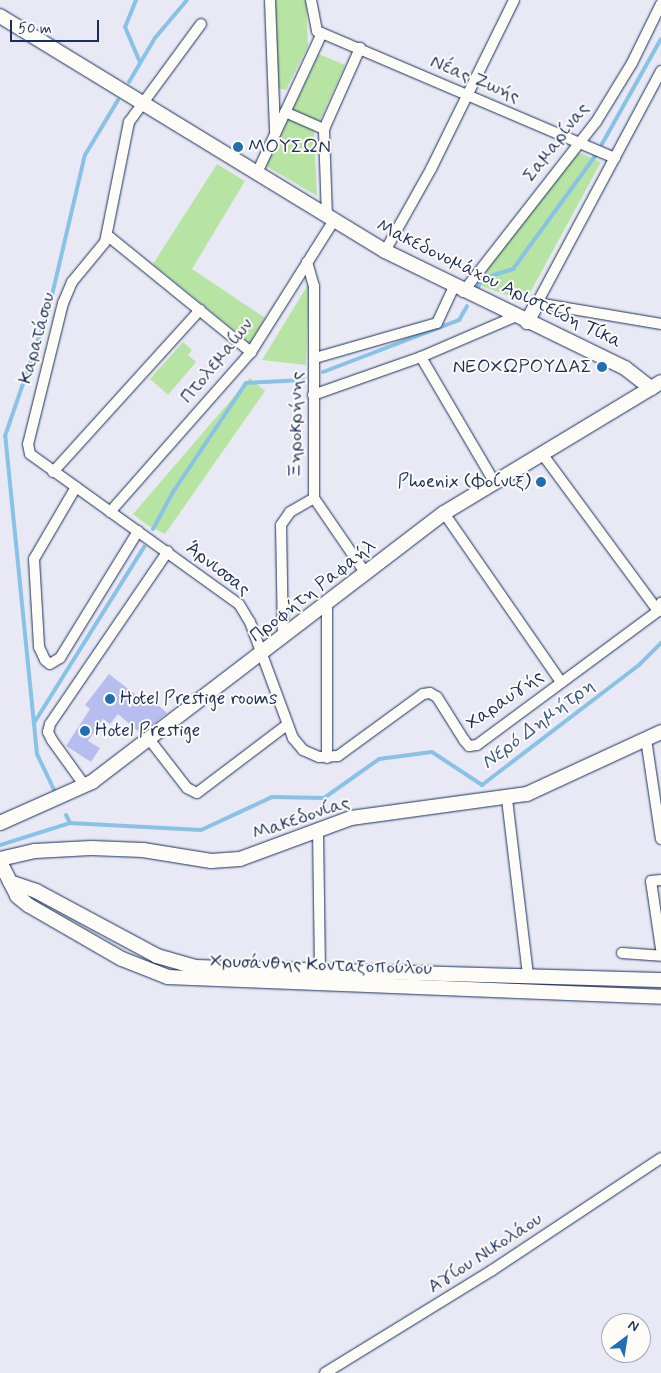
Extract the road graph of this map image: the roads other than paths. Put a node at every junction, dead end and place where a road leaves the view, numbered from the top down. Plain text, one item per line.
1 (270, 0) edge
2 (311, 0) edge
3 (514, 0) edge
4 (661, 4) edge
5 (0, 16) edge
6 (201, 24) dead end
7 (322, 33) junction
8 (360, 48) junction
9 (661, 71) edge
10 (468, 95) junction
11 (141, 102) junction
12 (285, 112) junction
13 (324, 129) junction
14 (275, 134) junction
15 (580, 142) junction
16 (615, 158) junction
17 (257, 173) junction
18 (330, 218) junction
19 (107, 235) junction
20 (385, 251) junction
21 (307, 262) junction
22 (459, 289) junction
23 (537, 303) junction
24 (200, 310) junction
25 (514, 317) junction
26 (527, 322) junction
27 (661, 324) edge
28 (251, 352) junction
29 (421, 357) junction
30 (315, 358) junction
31 (656, 385) edge
32 (313, 395) junction
33 (28, 449) joint
34 (543, 455) junction
35 (53, 472) junction
36 (495, 483) junction
37 (76, 487) junction
38 (314, 498) junction
39 (110, 512) junction
40 (444, 514) junction
41 (138, 530) junction
42 (168, 551) junction
43 (366, 574) junction
44 (327, 604) junction
45 (660, 607) edge
46 (283, 638) junction
47 (261, 656) junction
48 (561, 682) junction
49 (287, 725) junction
50 (661, 732) edge
51 (646, 738) junction
52 (148, 739) junction
53 (327, 758) junction
54 (85, 786) junction
55 (507, 799) junction
56 (0, 823) edge
57 (318, 829) junction
58 (661, 839) edge
59 (0, 860) edge
60 (661, 880) edge
61 (5, 882) edge
62 (661, 949) edge
63 (622, 954) dead end
64 (661, 956) edge
65 (320, 970) junction
66 (528, 976) junction
67 (661, 980) edge
68 (661, 996) edge
69 (661, 1158) edge
70 (333, 1371) edge

1 - 14 street
2 - 7 street
3 - 10 street
4 - 15 street, Σαμαρίνας
5 - 11 street, Μακεδονομάχου Αριστείδη Τίκα
6 - 11 street, Καρατάσου
7 - 8 street, Νέας Ζωής
7 - 12 street
8 - 10 street, Νέας Ζωής
8 - 13 street
9 - 16 street
10 - 15 street, Νέας Ζωής
10 - 20 street
11 - 17 street, Μακεδονομάχου Αριστείδη Τίκα
11 - 19 street, Καρατάσου
12 - 13 street
12 - 14 street
13 - 18 street
14 - 17 street
15 - 16 street, Νέας Ζωής
15 - 22 street, Σαμαρίνας
16 - 23 street
17 - 18 street, Μακεδονομάχου Αριστείδη Τίκα
18 - 20 street, Μακεδονομάχου Αριστείδη Τίκα
18 - 21 street, Πτολεμαίων
19 - 24 street
19 - 33 street, Καρατάσου
20 - 22 street, Μακεδονομάχου Αριστείδη Τίκα
21 - 28 street, Πτολεμαίων
21 - 30 street, Ξηροκρήνης
22 - 25 street, Μακεδονομάχου Αριστείδη Τίκα
22 - 30 street, Σαμαρίνας
23 - 26 street
23 - 27 street
24 - 28 street
24 - 35 street
25 - 26 street, Μακεδονομάχου Αριστείδη Τίκα
25 - 29 street
26 - 31 street, Μακεδονομάχου Αριστείδη Τίκα
28 - 39 street, Πτολεμαίων
29 - 32 street
29 - 36 street
30 - 32 street, Ξηροκρήνης
31 - 34 street, Προφήτη Ραφαήλ
32 - 38 street, Ξηροκρήνης
33 - 35 street, Άρνισσας
34 - 36 street, Προφήτη Ραφαήλ
34 - 45 street
35 - 37 street, Άρνισσας
36 - 40 street, Προφήτη Ραφαήλ
37 - 39 street, Άρνισσας
37 - 41 street
38 - 43 street, Ξηροκρήνης
38 - 46 street
39 - 41 street, Άρνισσας
40 - 43 street, Προφήτη Ραφαήλ
40 - 48 street
41 - 42 street, Άρνισσας
42 - 47 street, Άρνισσας
42 - 54 street
43 - 44 street, Προφήτη Ραφαήλ
44 - 46 street, Προφήτη Ραφαήλ
44 - 53 street
45 - 48 street, Χαραυγής
46 - 47 street, Προφήτη Ραφαήλ
47 - 49 street, Άρνισσας
47 - 52 street, Προφήτη Ραφαήλ
48 - 53 street, Χαραυγής
49 - 52 street
49 - 53 street, Άρνισσας
50 - 51 street, Μακεδονίας
51 - 55 street, Μακεδονίας
51 - 58 street
52 - 54 street, Προφήτη Ραφαήλ
54 - 56 street, Προφήτη Ραφαήλ
55 - 57 street, Μακεδονίας
55 - 66 street
57 - 59 street, Μακεδονίας
57 - 65 street
59 - 61 street, Χρυσάνθης Κονταξοπούλου
60 - 62 street
61 - 65 street, Χρυσάνθης Κονταξοπούλου
61 - 68 street, Χρυσάνθης Κονταξοπούλου
63 - 64 street
65 - 66 street, Χρυσάνθης Κονταξοπούλου
66 - 67 street, Χρυσάνθης Κονταξοπούλου
69 - 70 street, Αγίου Νικολάου

